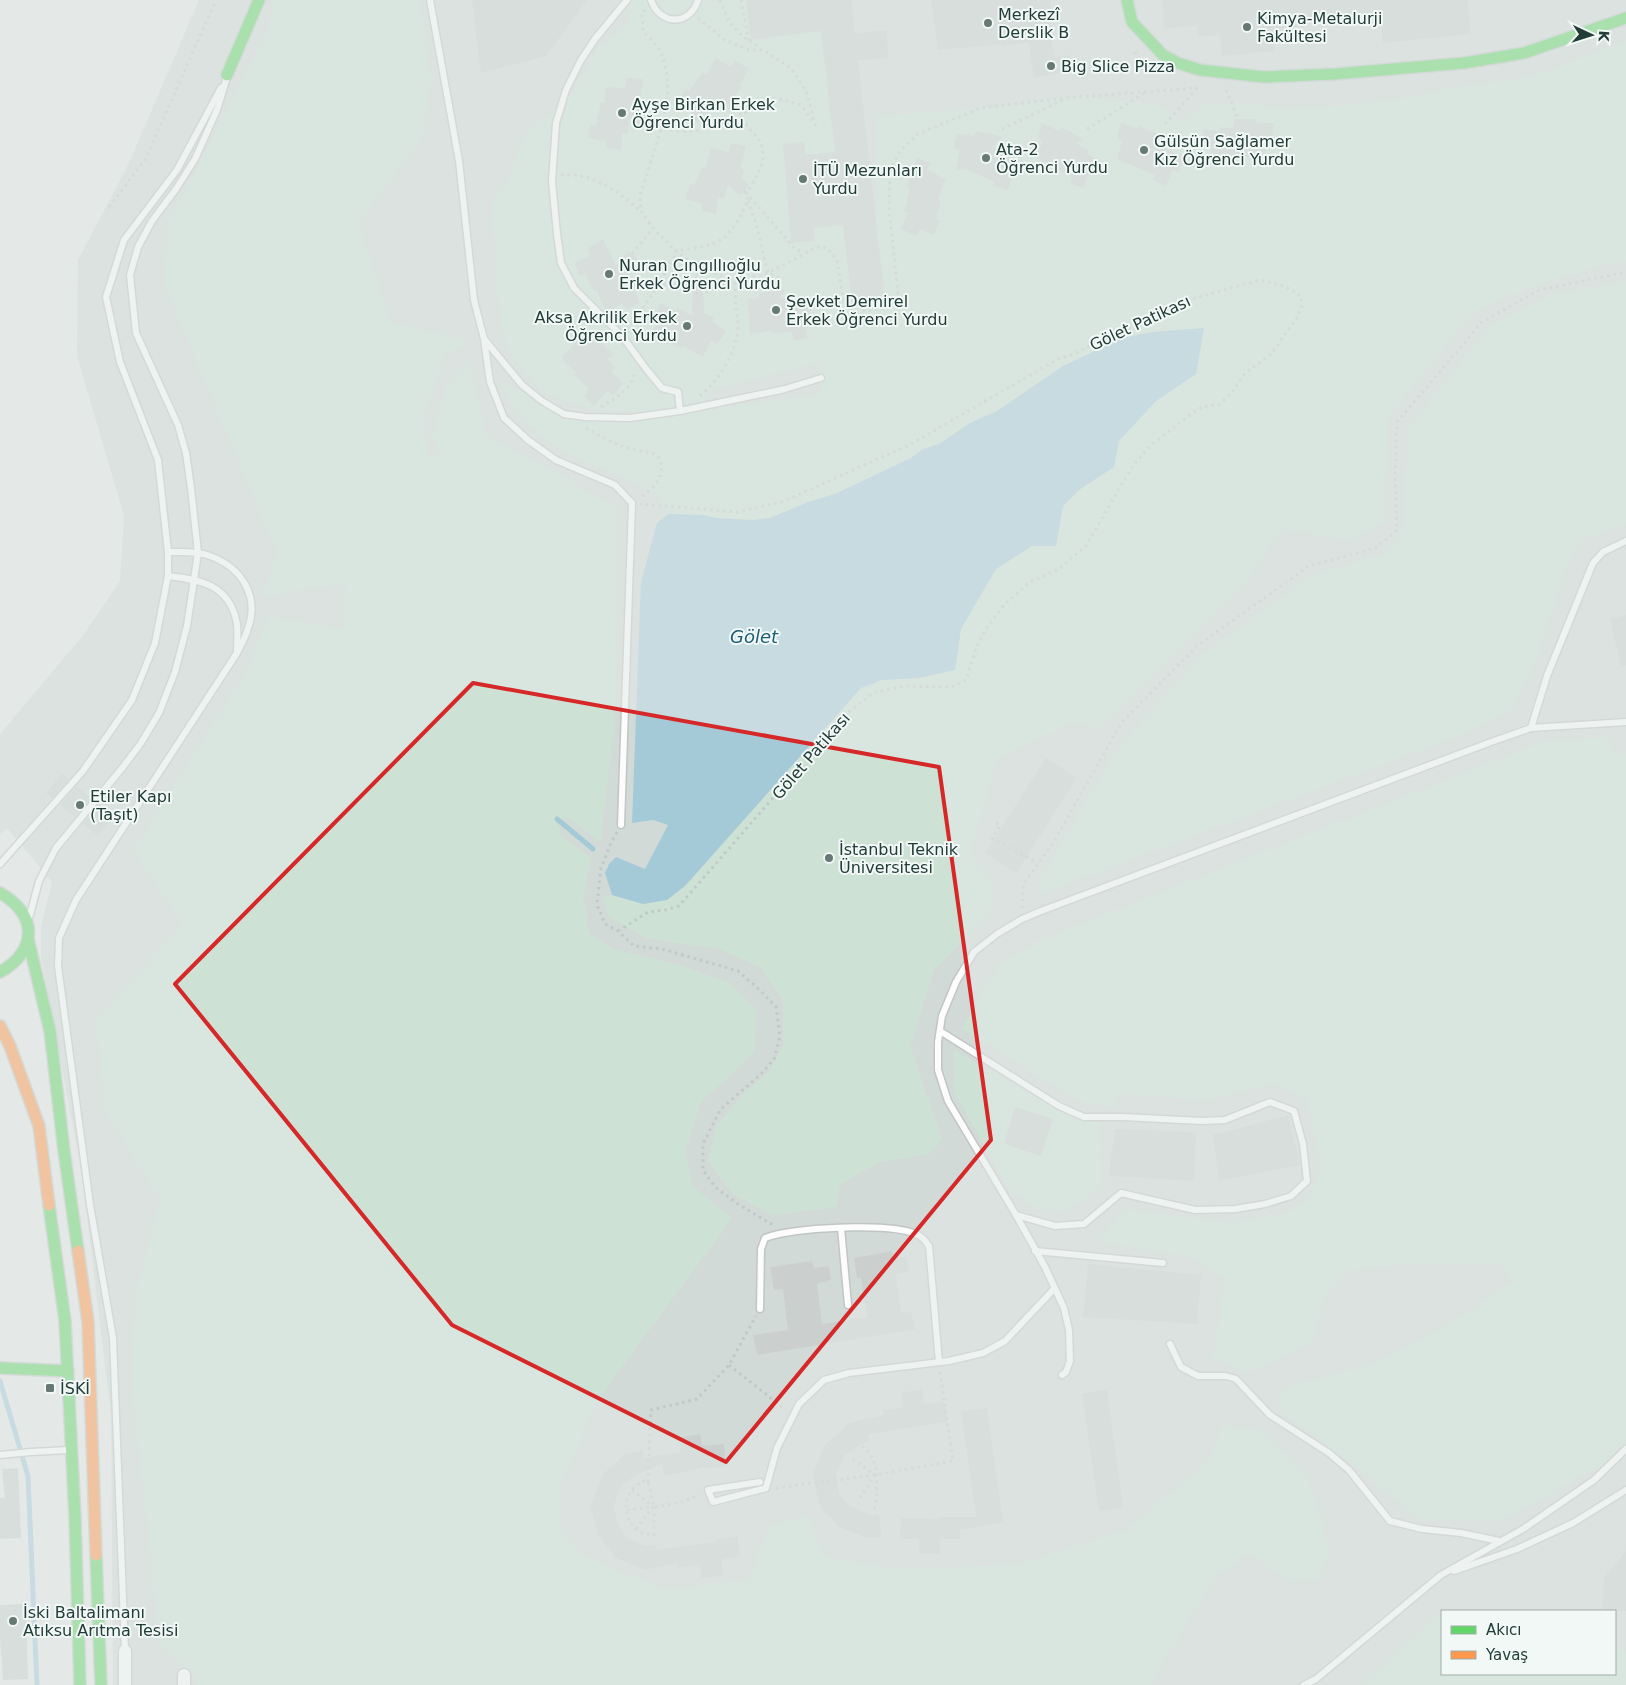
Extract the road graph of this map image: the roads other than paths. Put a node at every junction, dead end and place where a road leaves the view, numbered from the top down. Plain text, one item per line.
1 (259, 0) edge
2 (430, 0) edge
3 (627, 0) edge
4 (698, 0) edge
5 (1127, 0) edge
6 (652, 3) edge
7 (1626, 18) edge
8 (227, 76) junction
9 (484, 339) junction
10 (821, 378) dead end
11 (680, 410) junction
12 (1626, 541) edge
13 (168, 552) junction
14 (198, 553) junction
15 (168, 576) junction
16 (195, 579) junction
17 (237, 653) junction
18 (1626, 722) edge
19 (1531, 728) junction
20 (621, 825) road end
21 (0, 864) edge
22 (0, 893) edge
23 (28, 926) junction
24 (28, 939) junction
25 (0, 972) edge
26 (0, 1026) edge
27 (940, 1031) junction
28 (1016, 1215) junction
29 (841, 1228) junction
30 (1035, 1250) junction
31 (1163, 1263) dead end
32 (1054, 1289) junction
33 (848, 1305) dead end
34 (760, 1309) road end
35 (1170, 1344) dead end
36 (939, 1362) junction
37 (4, 1368) edge
38 (68, 1371) junction
39 (1062, 1375) dead end
40 (1626, 1449) edge
41 (72, 1450) junction
42 (0, 1455) edge
43 (760, 1482) dead end
44 (1626, 1490) edge
45 (1500, 1541) junction
46 (1441, 1576) junction
47 (125, 1651) joint
48 (80, 1685) edge
49 (101, 1685) edge
50 (125, 1685) edge
51 (1304, 1685) edge

1 - 8 main road
2 - 9 lane
3 - 11 lane
4 - 6 lane
5 - 7 main road
8 - 13 lane
8 - 14 lane
9 - 11 lane
9 - 20 lane
10 - 11 lane
12 - 19 lane
13 - 14 lane
13 - 15 lane
14 - 16 lane
14 - 17 lane
15 - 16 lane
15 - 21 lane
16 - 17 lane
16 - 23 lane
17 - 47 lane
18 - 19 lane
19 - 27 lane
22 - 23 main road
23 - 24 main road
24 - 25 main road
24 - 49 main road
26 - 38 main road
27 - 28 lane
27 - 28 lane
28 - 30 lane
29 - 33 lane
29 - 34 lane
29 - 36 lane
30 - 31 lane
30 - 32 lane
32 - 36 lane
32 - 39 lane
35 - 45 lane
36 - 43 lane
37 - 38 main road
38 - 41 main road
40 - 45 lane
41 - 42 lane
41 - 48 main road
44 - 46 lane
45 - 46 lane
46 - 51 lane
47 - 50 street

